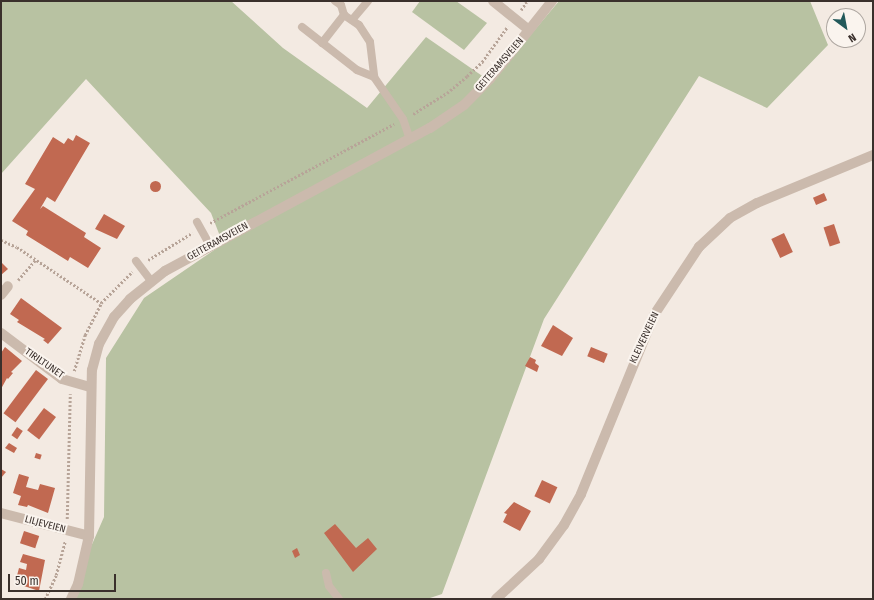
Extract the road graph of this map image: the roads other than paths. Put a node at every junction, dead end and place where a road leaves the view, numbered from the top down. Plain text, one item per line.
1 (335, 1) edge
2 (368, 1) edge
3 (493, 1) edge
4 (552, 1) edge
5 (344, 15) junction
6 (352, 20) junction
7 (302, 27) dead end
8 (529, 30) junction
9 (322, 43) junction
10 (374, 78) junction
11 (410, 139) junction
12 (873, 155) edge
13 (199, 225) road end
14 (210, 245) junction
15 (138, 263) road end
16 (151, 280) junction
17 (8, 286) road end
18 (1, 295) edge
19 (1, 334) edge
20 (90, 387) junction
21 (1, 513) edge
22 (89, 536) junction
23 (326, 573) dead end
24 (71, 599) edge
25 (339, 599) edge
26 (496, 599) edge

1 - 5 lane
2 - 6 lane
3 - 8 street
4 - 8 street, GEITERAMSVEIEN
5 - 6 lane
5 - 9 lane
6 - 10 lane
7 - 9 lane
8 - 11 street, GEITERAMSVEIEN
9 - 10 lane
10 - 11 lane
11 - 14 street, GEITERAMSVEIEN
12 - 26 street, KLEIVERVEIEN
13 - 14 lane
14 - 16 street, GEITERAMSVEIEN
15 - 16 lane
16 - 20 street, GEITERAMSVEIEN
17 - 18 street
19 - 20 street, TIRILTUNET
20 - 22 street, GEITERAMSVEIEN
21 - 22 street, LILJEVEIEN
22 - 24 street, GEITERAMSVEIEN
23 - 25 lane

